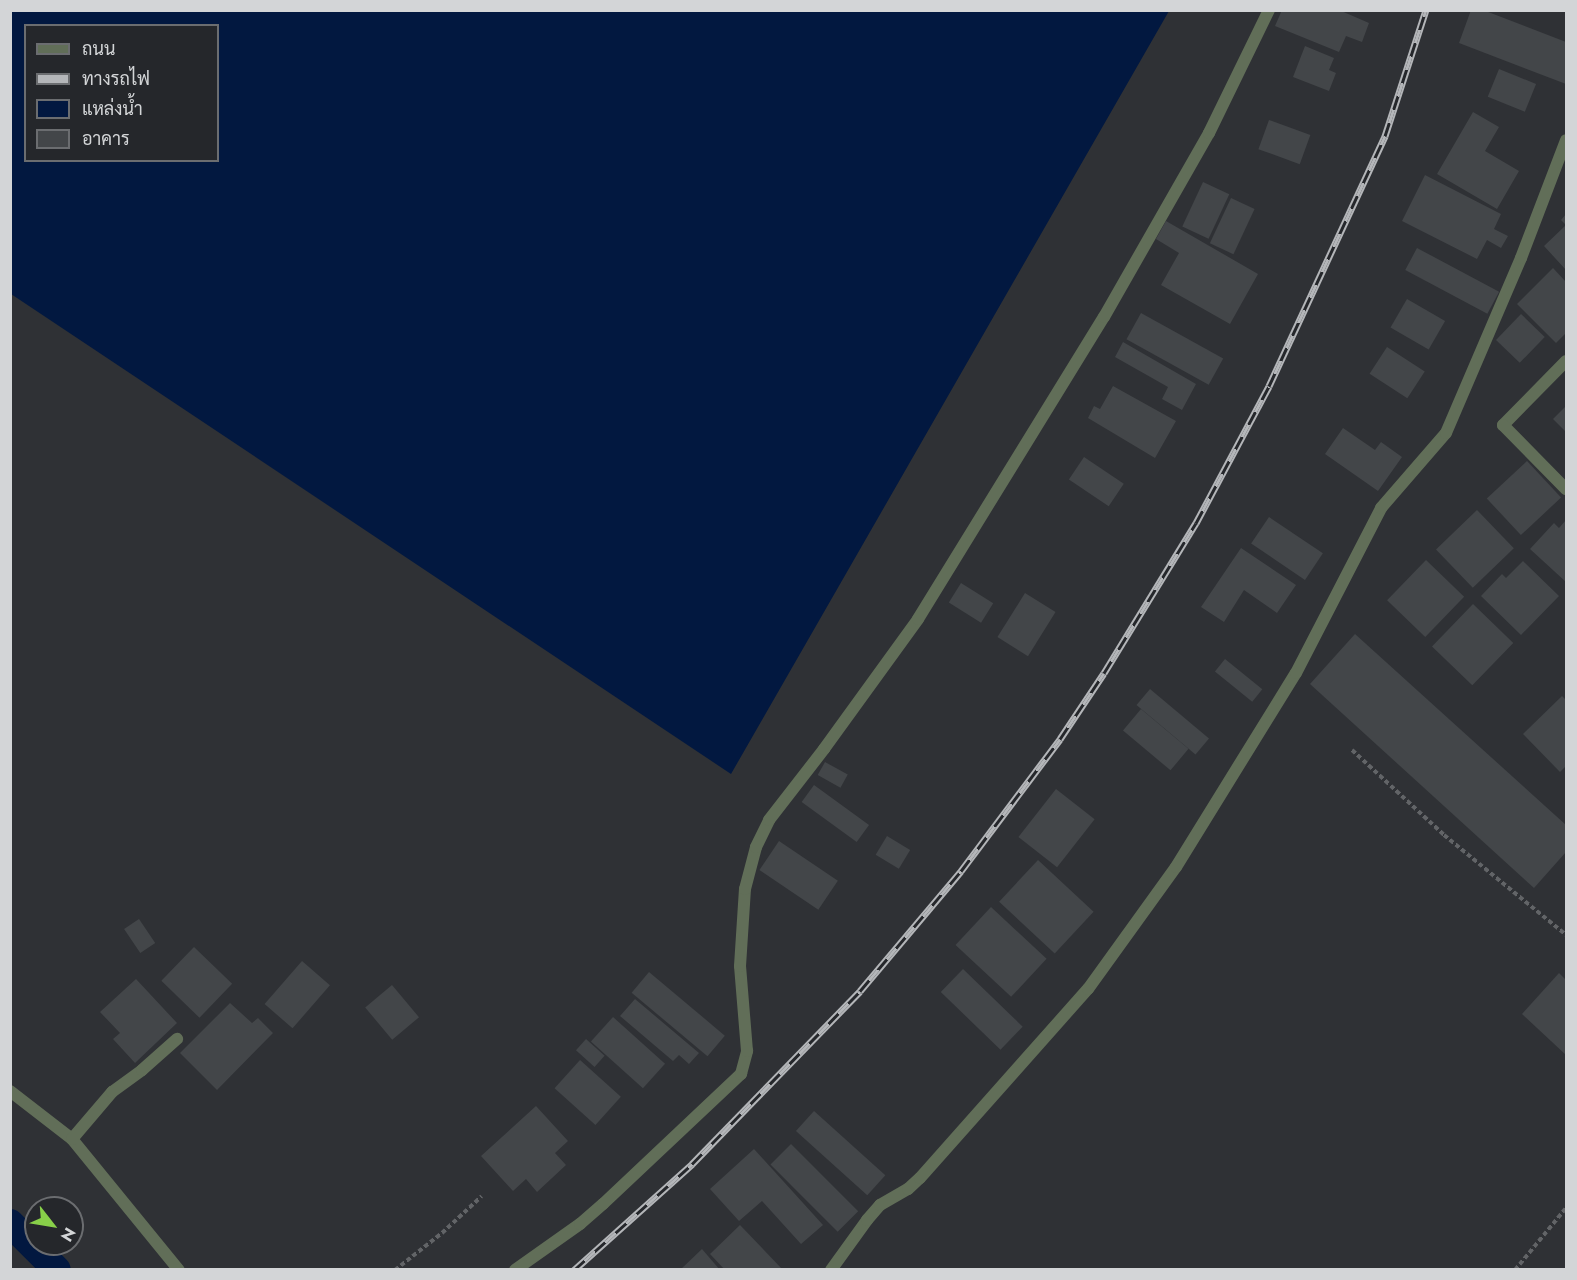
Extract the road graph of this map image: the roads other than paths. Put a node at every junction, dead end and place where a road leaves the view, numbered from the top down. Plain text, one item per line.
1 (1269, 10) edge
2 (1566, 140) edge
3 (1566, 361) edge
4 (1566, 489) edge
5 (177, 1039) dead end
6 (10, 1091) edge
7 (72, 1139) junction
8 (179, 1269) edge
9 (515, 1269) edge
10 (831, 1269) edge

1 - 9 street
2 - 10 street
3 - 4 street
5 - 7 street
6 - 7 street
7 - 8 street

